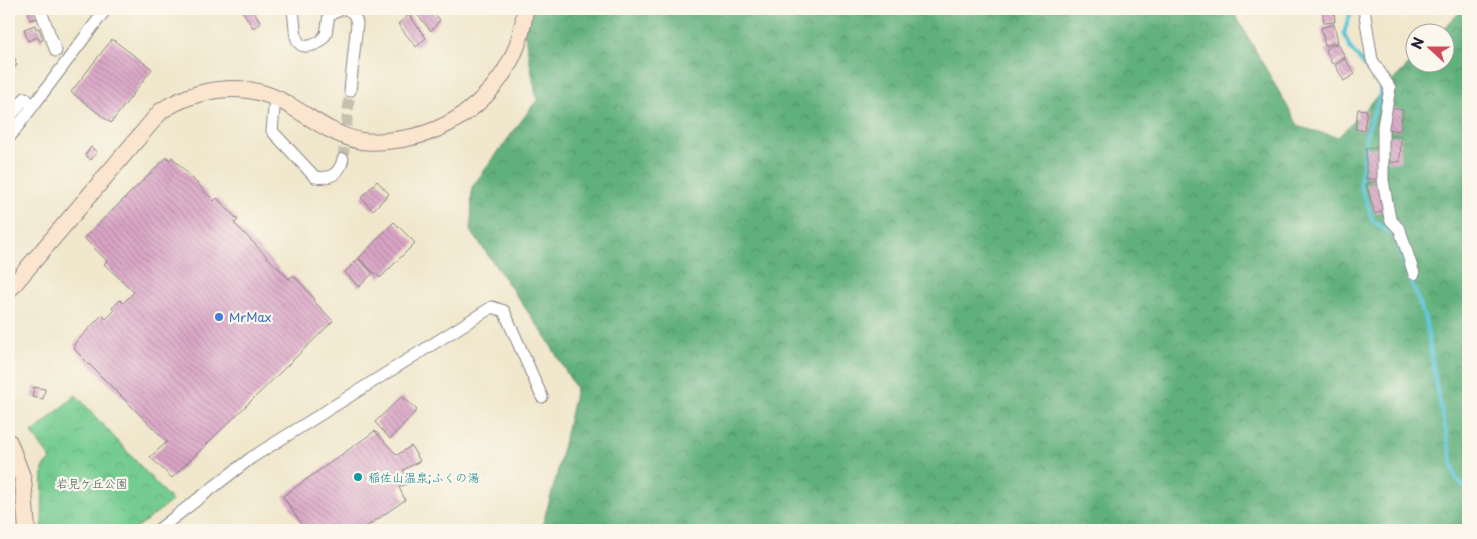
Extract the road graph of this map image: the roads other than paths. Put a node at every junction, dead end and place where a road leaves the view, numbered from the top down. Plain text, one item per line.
1 (40, 9) edge
2 (106, 9) edge
3 (292, 9) edge
4 (342, 9) edge
5 (347, 9) edge
6 (525, 9) edge
7 (1364, 9) edge
8 (56, 51) dead end
9 (350, 91) tunnel mouth
10 (275, 98) junction
11 (32, 106) junction
12 (9, 119) edge
13 (9, 138) edge
14 (344, 159) tunnel mouth
15 (1414, 274) dead end
16 (9, 290) edge
17 (542, 397) dead end
18 (9, 442) edge
19 (27, 530) edge
20 (158, 530) edge

1 - 8 street
2 - 11 street
3 - 4 street
5 - 9 street
6 - 10 street
7 - 15 street
10 - 14 street
10 - 16 street
11 - 12 street
11 - 13 street
17 - 20 street
18 - 19 street

